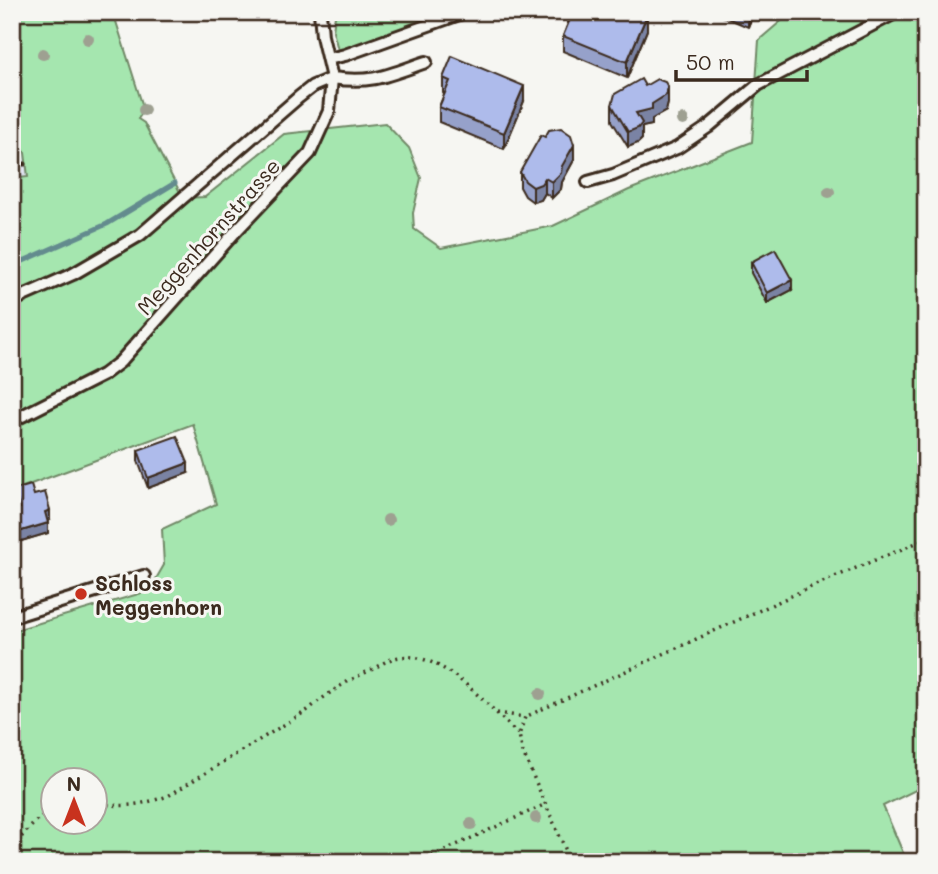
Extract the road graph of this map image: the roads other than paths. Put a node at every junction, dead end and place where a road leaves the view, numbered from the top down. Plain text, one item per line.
1 (320, 12) edge
2 (465, 12) edge
3 (897, 12) edge
4 (328, 59) junction
5 (426, 62) dead end
6 (332, 78) junction
7 (587, 183) dead end
8 (12, 301) edge
9 (12, 421) edge
10 (144, 576) dead end
11 (12, 617) edge

1 - 4 lane, Meggenhornstrasse
2 - 4 lane
3 - 7 lane
4 - 6 lane, Meggenhornstrasse
5 - 6 lane
6 - 8 lane
6 - 9 lane, Meggenhornstrasse
10 - 11 lane

